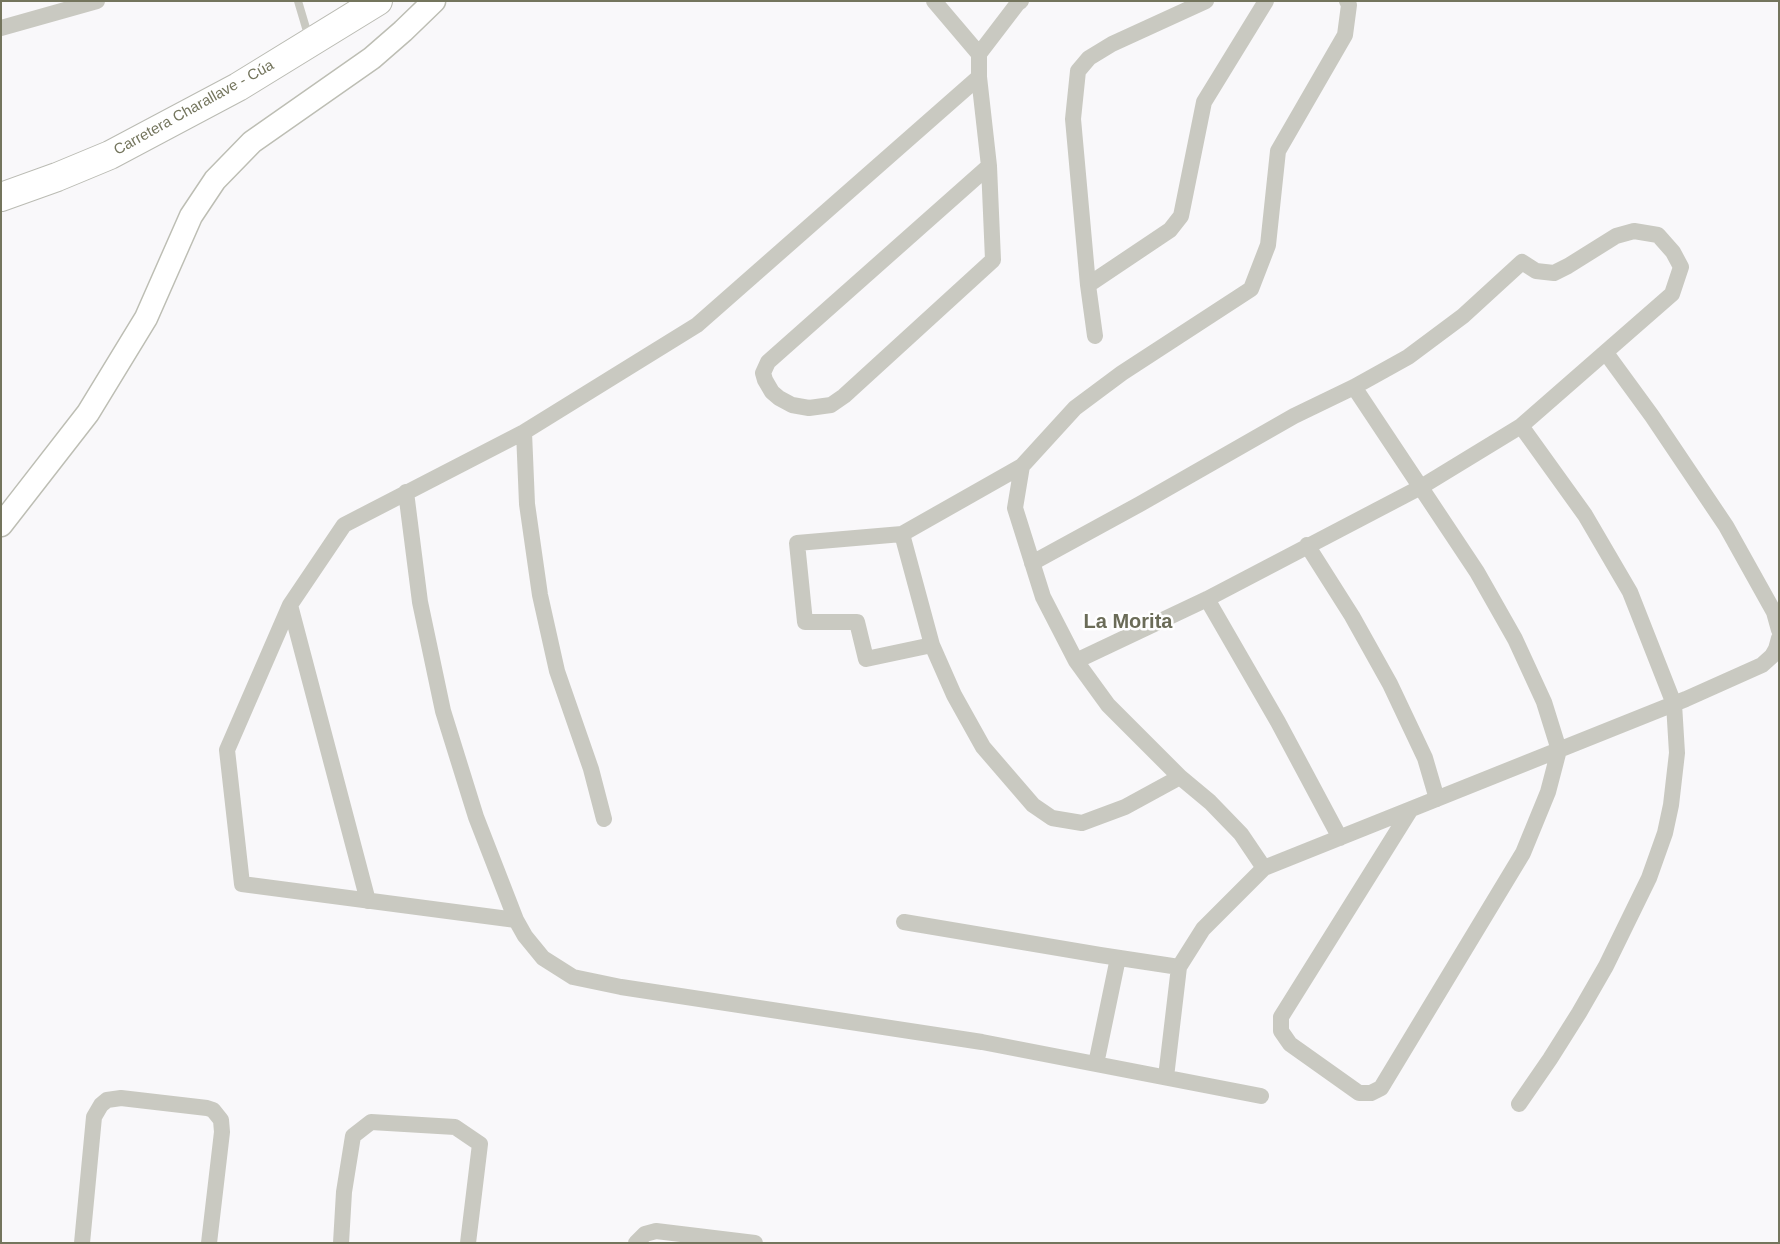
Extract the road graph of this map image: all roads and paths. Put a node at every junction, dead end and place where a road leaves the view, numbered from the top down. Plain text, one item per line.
1 (97, 1) edge
2 (298, 1) edge
3 (378, 1) edge
4 (434, 1) edge
5 (934, 1) edge
6 (1021, 1) edge
7 (1206, 1) edge
8 (1266, 1) edge
9 (1347, 1) edge
10 (1, 28) edge
11 (310, 43) junction
12 (979, 54) junction
13 (979, 77) junction
14 (989, 166) junction
15 (1, 197) edge
16 (1088, 285) junction
17 (1095, 336) dead end
18 (1606, 353) junction
19 (1354, 387) junction
20 (1521, 426) junction
21 (524, 432) junction
22 (1022, 466) junction
23 (1421, 487) junction
24 (406, 492) junction
25 (5, 514) edge
26 (902, 534) junction
27 (1308, 545) junction
28 (1032, 563) junction
29 (1207, 599) junction
30 (290, 606) junction
31 (1779, 630) edge
32 (1779, 638) edge
33 (932, 645) junction
34 (1076, 661) junction
35 (1674, 704) junction
36 (1559, 750) junction
37 (1180, 777) junction
38 (1437, 799) junction
39 (1412, 809) junction
40 (604, 819) dead end
41 (1340, 838) junction
42 (1264, 868) junction
43 (368, 901) junction
44 (516, 920) junction
45 (904, 922) dead end
46 (1118, 958) junction
47 (1179, 966) junction
48 (1096, 1064) junction
49 (1166, 1078) junction
50 (1261, 1096) dead end
51 (1519, 1104) dead end
52 (82, 1243) edge
53 (210, 1243) edge
54 (340, 1243) edge
55 (468, 1243) edge
56 (636, 1243) edge
57 (755, 1243) edge

1 - 10 street
2 - 11 lane
3 - 11 highway, Carretera Charallave - Cúa
4 - 25 street
5 - 12 street
6 - 12 street
7 - 16 street
8 - 16 street
9 - 22 street
11 - 15 highway, Carretera Charallave - Cúa
12 - 13 street
13 - 14 street
13 - 21 street
14 - 14 street
16 - 17 street
18 - 19 street
18 - 20 street
18 - 31 street
19 - 23 street
19 - 28 street
20 - 23 street
20 - 35 street
21 - 24 street
21 - 40 street
22 - 26 street
22 - 28 street
23 - 27 street
23 - 36 street
24 - 30 street
24 - 44 street
26 - 33 street
26 - 33 street
27 - 29 street
27 - 38 street
28 - 34 street
29 - 34 street
29 - 41 street
30 - 43 street
30 - 43 street
32 - 35 street
33 - 37 street
34 - 37 street
35 - 36 street
35 - 51 street
36 - 38 street
36 - 39 street
37 - 42 street
38 - 39 street
39 - 41 street
41 - 42 street
42 - 47 street
43 - 44 street
44 - 48 street
45 - 46 street
46 - 47 street
46 - 48 street
47 - 49 street
48 - 49 street
49 - 50 street
52 - 53 street
54 - 55 street
56 - 57 street

